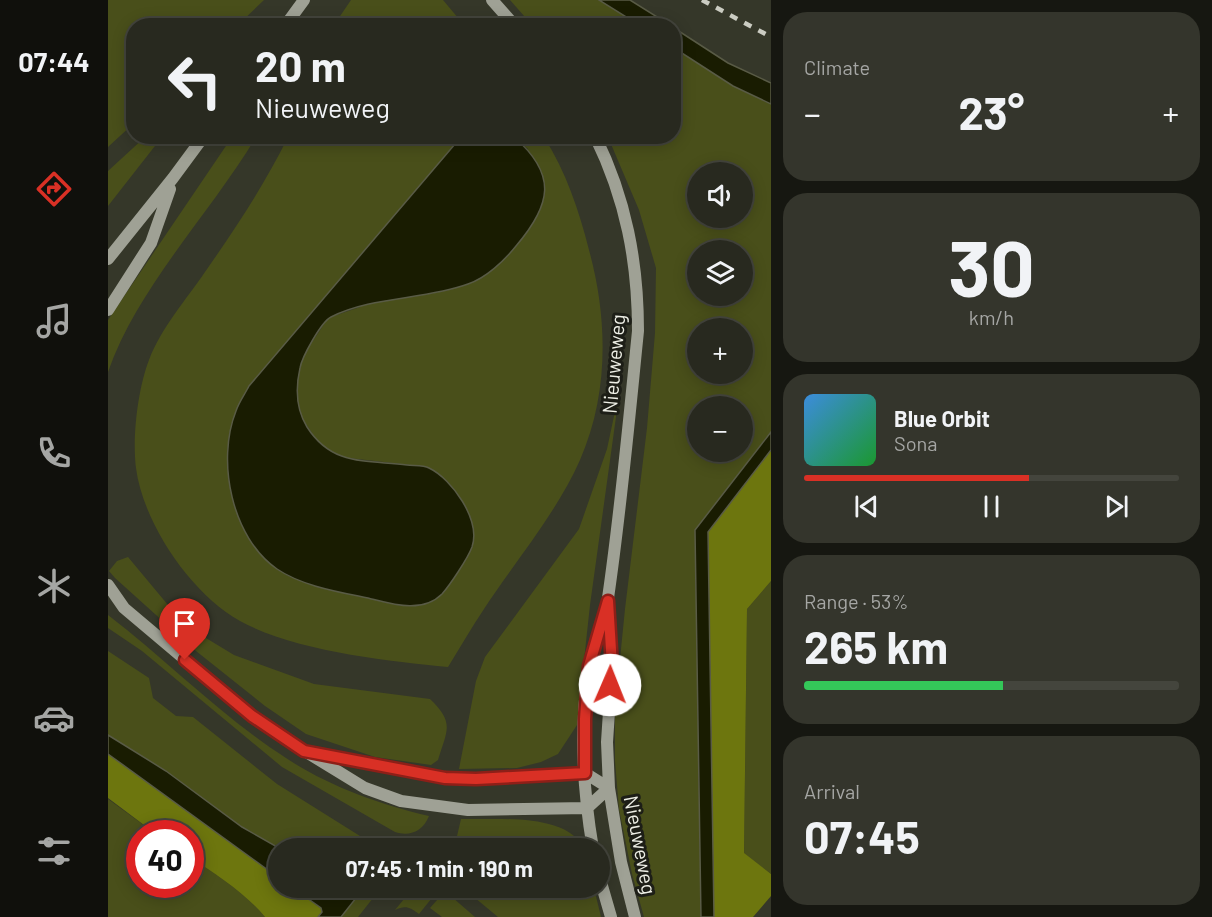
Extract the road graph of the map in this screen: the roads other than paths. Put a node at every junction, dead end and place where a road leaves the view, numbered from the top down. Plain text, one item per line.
1 (304, 0) edge
2 (492, 0) edge
3 (291, 18) edge
4 (508, 18) edge
5 (198, 144) edge
6 (599, 144) edge
7 (173, 178) junction
8 (108, 258) edge
9 (108, 309) edge
10 (108, 585) edge
11 (108, 600) edge
12 (608, 601) junction
13 (124, 608) junction
14 (304, 751) junction
15 (585, 773) junction
16 (609, 788) junction
17 (587, 808) junction
18 (591, 838) edge
19 (606, 898) edge
20 (611, 917) edge
21 (635, 917) edge

1 - 3 main road
2 - 4 main road
5 - 7 main road
6 - 12 main road, Nieuweweg
7 - 8 main road
7 - 9 main road
10 - 13 main road
11 - 13 main road
12 - 15 main road, Nieuweweg
12 - 16 main road, Nieuweweg
13 - 14 main road
14 - 15 main road
14 - 17 main road
15 - 16 main road
15 - 17 main road, Nieuweweg
16 - 17 main road
16 - 21 main road, Nieuweweg
17 - 18 main road, Nieuweweg
19 - 20 main road

